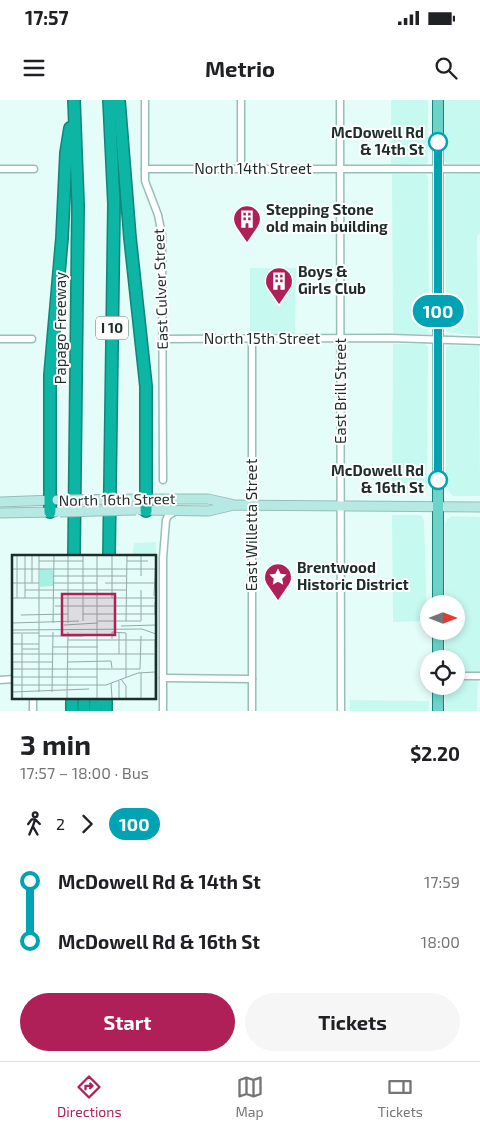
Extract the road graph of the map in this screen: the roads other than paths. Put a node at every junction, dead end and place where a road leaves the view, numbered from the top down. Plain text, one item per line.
1 (109, 100) edge
2 (119, 100) edge
3 (145, 100) edge
4 (241, 100) edge
5 (340, 100) edge
6 (438, 100) edge
7 (74, 101) edge
8 (0, 169) edge
9 (34, 169) dead end
10 (145, 169) junction
11 (241, 169) junction
12 (340, 169) junction
13 (438, 169) junction
14 (480, 169) edge
15 (341, 338) junction
16 (0, 339) edge
17 (32, 339) dead end
18 (163, 339) junction
19 (252, 339) junction
20 (438, 339) junction
21 (480, 342) edge
22 (163, 480) dead end
23 (141, 498) junction
24 (0, 502) edge
25 (234, 505) junction
26 (252, 505) junction
27 (54, 506) junction
28 (342, 506) junction
29 (438, 506) junction
30 (480, 506) edge
31 (141, 510) junction
32 (176, 511) junction
33 (0, 514) edge
34 (75, 555) edge
35 (109, 555) edge
36 (438, 595) edge
37 (465, 676) edge
38 (480, 676) edge
39 (163, 678) junction
40 (252, 679) junction
41 (438, 695) edge
42 (33, 698) edge
43 (72, 698) edge
44 (84, 698) edge
45 (96, 698) edge
46 (106, 698) edge
47 (33, 711) edge
48 (72, 711) edge
49 (84, 711) edge
50 (95, 711) edge
51 (106, 711) edge
52 (163, 711) edge
53 (252, 711) edge
54 (341, 711) edge
55 (438, 711) edge

1 - 35 highway, I 10
2 - 23 highway
3 - 10 street, East Culver Street
4 - 11 street
5 - 12 street, East Brill Street
6 - 13 main road
7 - 27 highway
7 - 34 highway, Papago Freeway / I 10
8 - 9 street
10 - 11 street, North 14th Street
10 - 18 street, East Culver Street
11 - 12 street, North 14th Street
12 - 13 street, North 14th Street
12 - 15 street, East Brill Street
13 - 14 street, North 14th Street
13 - 20 main road
15 - 19 street, North 15th Street
15 - 20 street, North 15th Street
15 - 28 street, East Brill Street
16 - 17 street
18 - 19 street, North 15th Street
18 - 22 street, East Culver Street
19 - 26 street, East Willetta Street
20 - 21 street, North 15th Street
20 - 29 main road
23 - 25 main road, North 16th Street
23 - 27 main road, North 16th Street, bridge
23 - 31 highway
24 - 27 main road, North 16th Street
25 - 26 main road, North 16th Street
25 - 32 main road, North 16th Street
26 - 28 main road, North 16th Street
26 - 40 street, East Willetta Street
27 - 31 main road, North 16th Street, bridge
27 - 33 main road, North 16th Street
28 - 29 main road, North 16th Street
28 - 54 street, East Brill Street
29 - 30 main road, North 16th Street
29 - 36 main road
31 - 32 main road, North 16th Street
32 - 39 street
37 - 38 street
39 - 40 street
39 - 52 street
40 - 53 street, East Willetta Street
41 - 55 main road
42 - 47 street
43 - 48 highway
44 - 49 highway
45 - 50 highway
46 - 51 highway

